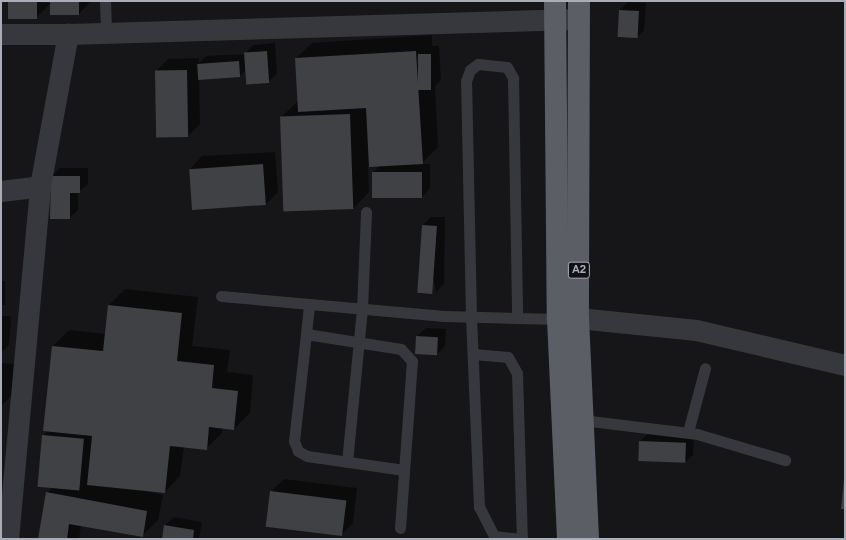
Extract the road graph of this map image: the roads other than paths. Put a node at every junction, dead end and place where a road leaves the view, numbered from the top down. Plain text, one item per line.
1 (105, 1) edge
2 (556, 10) edge
3 (580, 10) edge
4 (106, 33) junction
5 (1, 34) edge
6 (68, 34) junction
7 (40, 186) junction
8 (1, 191) edge
9 (366, 212) dead end
10 (221, 296) dead end
11 (309, 304) junction
12 (362, 309) junction
13 (471, 316) junction
14 (517, 318) junction
15 (568, 319) junction
16 (306, 334) junction
17 (359, 343) junction
18 (473, 354) junction
19 (845, 365) edge
20 (705, 368) dead end
21 (582, 420) junction
22 (688, 432) junction
23 (785, 460) dead end
24 (347, 462) junction
25 (404, 470) junction
26 (6, 512) edge
27 (400, 528) dead end
28 (8, 539) edge
29 (568, 539) edge
30 (588, 539) edge
31 (591, 539) edge

1 - 4 lane
2 - 3 street
2 - 4 street
2 - 15 highway, A2
3 - 15 highway, A2
4 - 6 street
5 - 6 street
6 - 7 street
7 - 8 street
7 - 26 street
9 - 12 lane
10 - 11 lane
11 - 12 lane
11 - 16 lane
12 - 13 lane
12 - 17 lane
13 - 14 lane
13 - 14 lane
13 - 18 lane
14 - 15 lane
15 - 19 street
15 - 21 highway, A2
15 - 29 highway, A2
16 - 17 lane
16 - 24 lane
17 - 24 lane
17 - 25 lane
18 - 18 lane
20 - 22 lane
21 - 22 lane
21 - 30 highway, A2
22 - 23 lane
24 - 25 lane
25 - 27 lane
26 - 28 street
30 - 31 street

